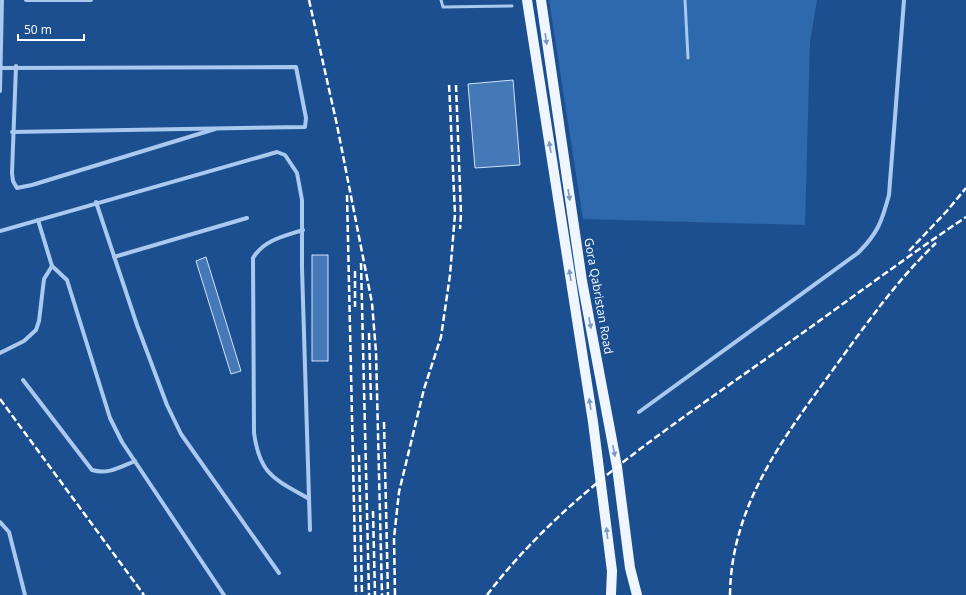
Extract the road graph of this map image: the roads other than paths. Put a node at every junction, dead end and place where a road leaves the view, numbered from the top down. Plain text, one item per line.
1 (2, 0) edge
2 (26, 0) edge
3 (91, 0) edge
4 (441, 0) edge
5 (527, 0) edge
6 (541, 0) edge
7 (685, 0) edge
8 (904, 0) edge
9 (512, 6) dead end
10 (688, 58) dead end
11 (16, 66) junction
12 (1, 68) edge
13 (0, 91) edge
14 (221, 127) junction
15 (12, 132) junction
16 (96, 202) junction
17 (247, 218) dead end
18 (38, 220) junction
19 (303, 230) junction
20 (0, 231) edge
21 (114, 257) junction
22 (52, 266) junction
23 (0, 353) edge
24 (23, 380) dead end
25 (640, 412) dead end
26 (134, 461) junction
27 (309, 499) junction
28 (2, 523) edge
29 (310, 530) dead end
30 (630, 568) junction
31 (612, 571) junction
32 (279, 573) dead end
33 (25, 595) edge
34 (224, 595) edge
35 (611, 595) edge
36 (617, 595) edge
37 (631, 595) edge
38 (637, 595) edge

1 - 12 street
2 - 3 street
4 - 9 lane
31 -> 5 main road, Gora Qabristan Road
6 -> 30 main road, Gora Qabristan Road
7 - 10 lane
8 - 25 street
11 - 12 street
11 - 14 street
11 - 15 street
12 - 13 street
14 - 15 street
14 - 15 street
16 - 18 street
16 - 19 street
16 - 21 street
17 - 21 street
18 - 20 street
18 - 22 street
19 - 27 street
19 - 27 street
21 - 32 street
22 - 23 street
22 - 26 street
24 - 26 street
26 - 34 street
27 - 29 street
28 - 33 street
30 - 37 main road
30 - 38 main road, Gora Qabristan Road
31 - 35 main road, Gora Qabristan Road
31 - 36 main road

